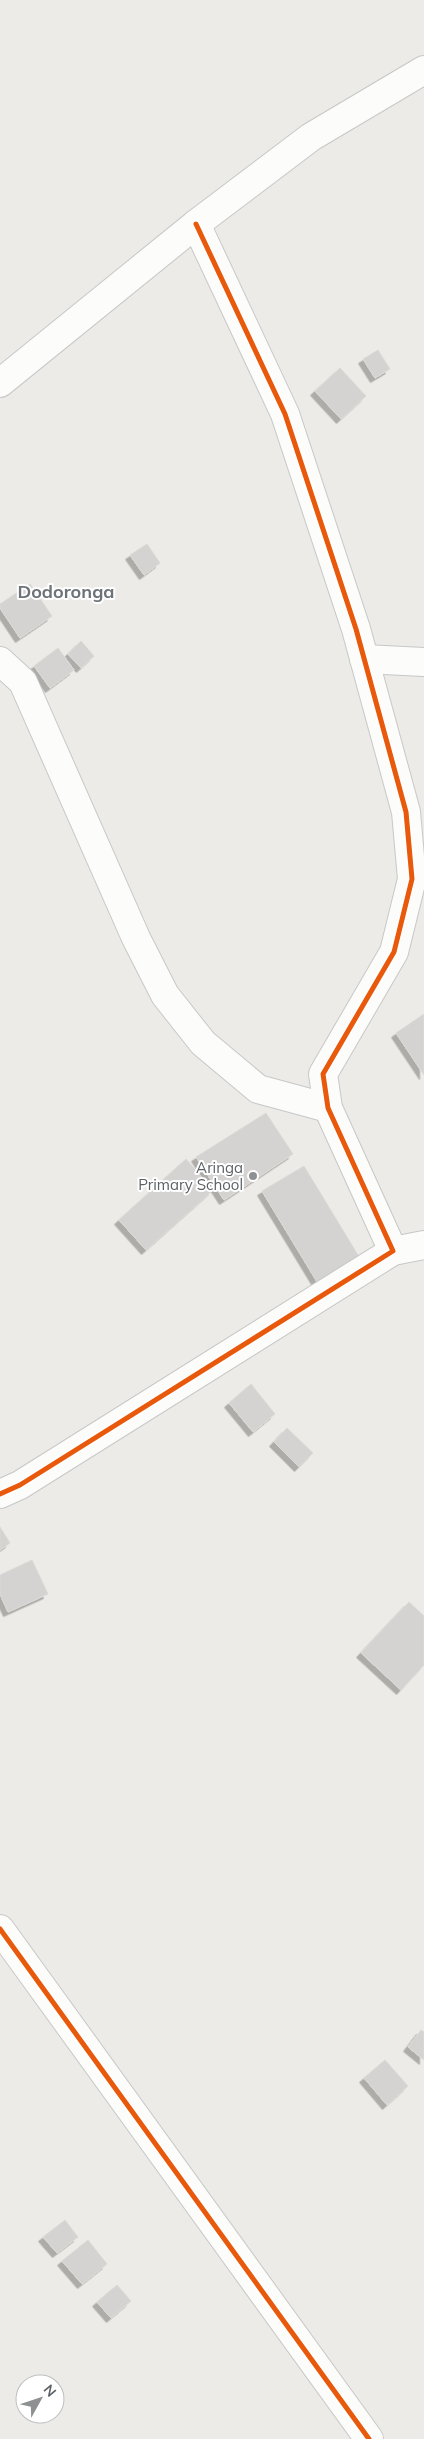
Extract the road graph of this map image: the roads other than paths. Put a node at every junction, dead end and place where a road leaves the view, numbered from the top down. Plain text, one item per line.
1 (424, 70) edge
2 (196, 224) junction
3 (0, 383) edge
4 (364, 659) junction
5 (0, 661) edge
6 (424, 662) edge
7 (328, 1108) junction
8 (424, 1245) edge
9 (393, 1251) junction
10 (0, 1494) edge
11 (0, 1929) edge
12 (369, 2439) edge

1 - 2 street
2 - 3 street
2 - 4 street
4 - 6 street
4 - 7 street
5 - 7 street
7 - 9 street
8 - 9 street
9 - 10 street
11 - 12 street

